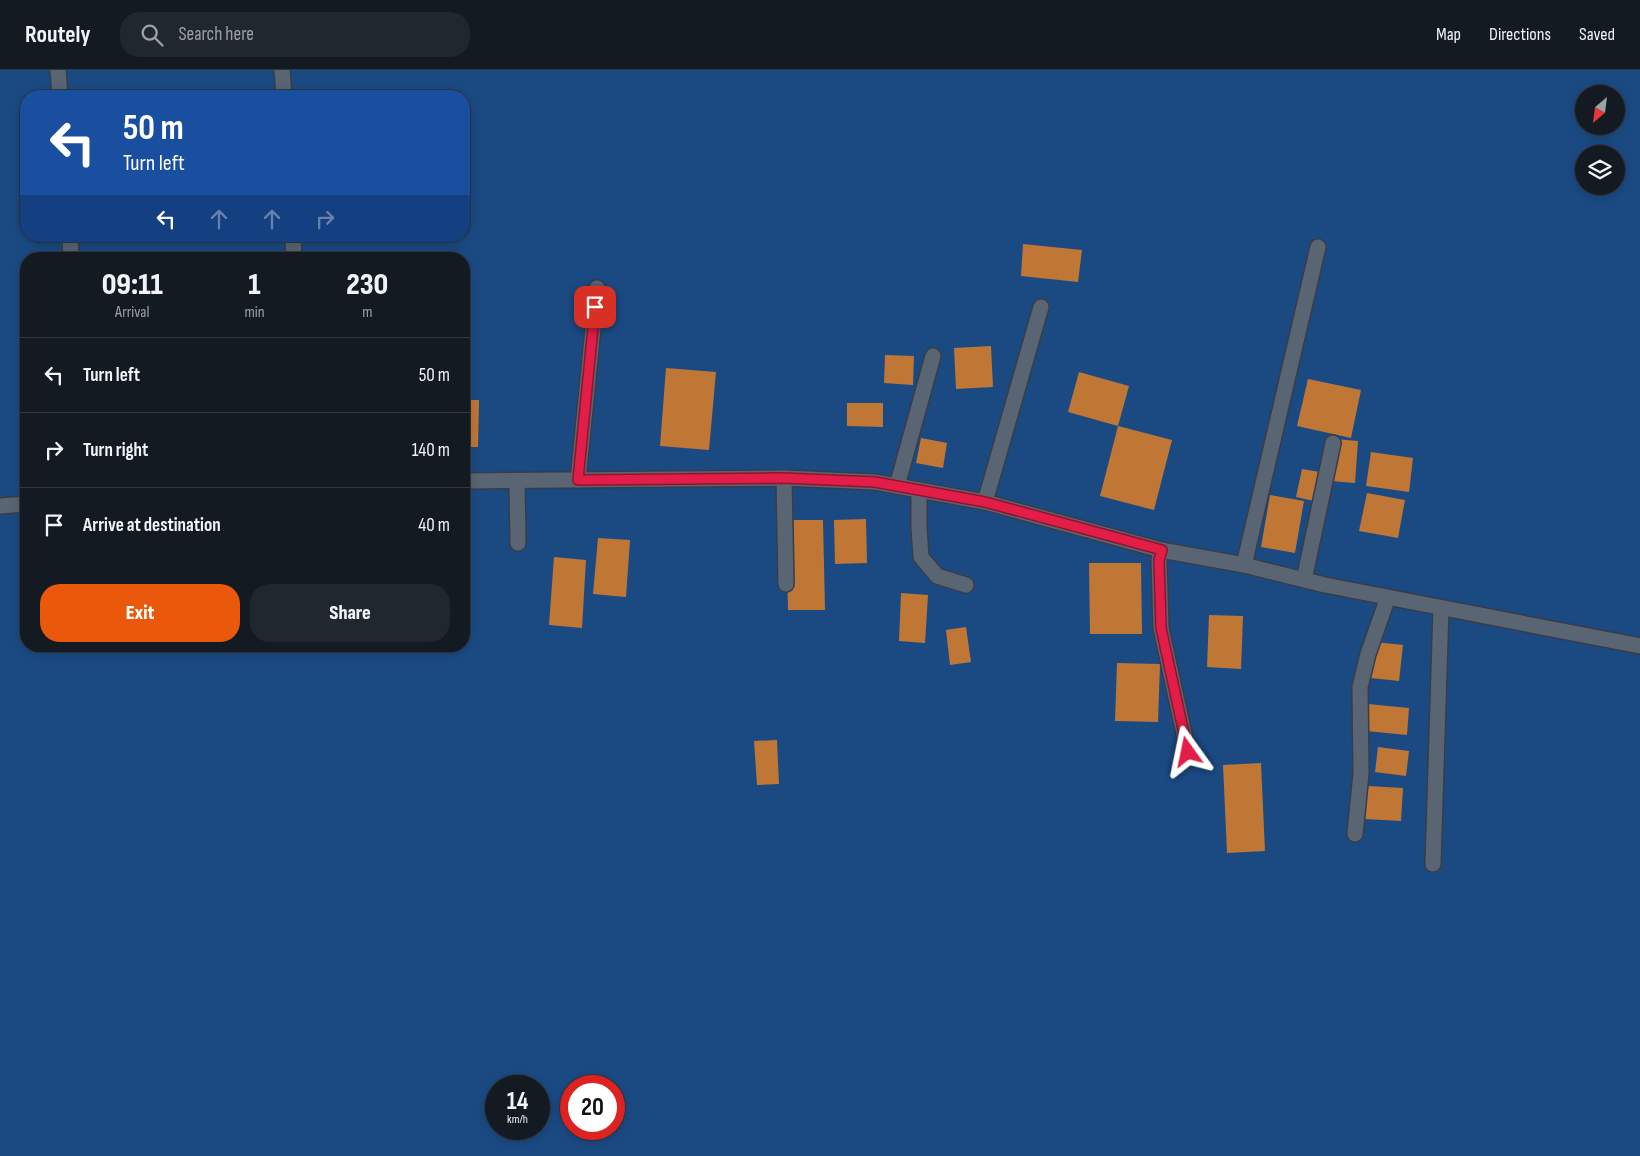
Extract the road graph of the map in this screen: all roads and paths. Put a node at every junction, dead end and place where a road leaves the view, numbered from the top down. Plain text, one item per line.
1 (58, 70) edge
2 (282, 70) edge
3 (60, 90) edge
4 (284, 90) edge
5 (1318, 247) dead end
6 (597, 288) dead end
7 (1042, 307) dead end
8 (933, 356) dead end
9 (1333, 443) dead end
10 (784, 478) junction
11 (578, 480) junction
12 (470, 481) edge
13 (517, 481) junction
14 (897, 486) junction
15 (919, 490) junction
16 (985, 502) junction
17 (20, 504) edge
18 (0, 506) edge
19 (518, 543) dead end
20 (1162, 550) junction
21 (1244, 565) junction
22 (1304, 580) junction
23 (786, 584) dead end
24 (966, 585) dead end
25 (1388, 597) junction
26 (1441, 608) junction
27 (1640, 646) edge
28 (1188, 752) dead end
29 (1355, 834) dead end
30 (1433, 864) dead end

1 - 3 street
2 - 4 street
5 - 21 street
6 - 11 street
7 - 16 street
8 - 14 street
9 - 22 street
10 - 11 street
10 - 14 street
10 - 23 street
11 - 13 street
12 - 13 street
13 - 19 street
14 - 15 street
15 - 16 street
15 - 24 street
16 - 20 street
17 - 18 street
20 - 21 street
20 - 28 street
21 - 22 street
22 - 25 street
25 - 26 street
25 - 29 street
26 - 27 street
26 - 30 street

